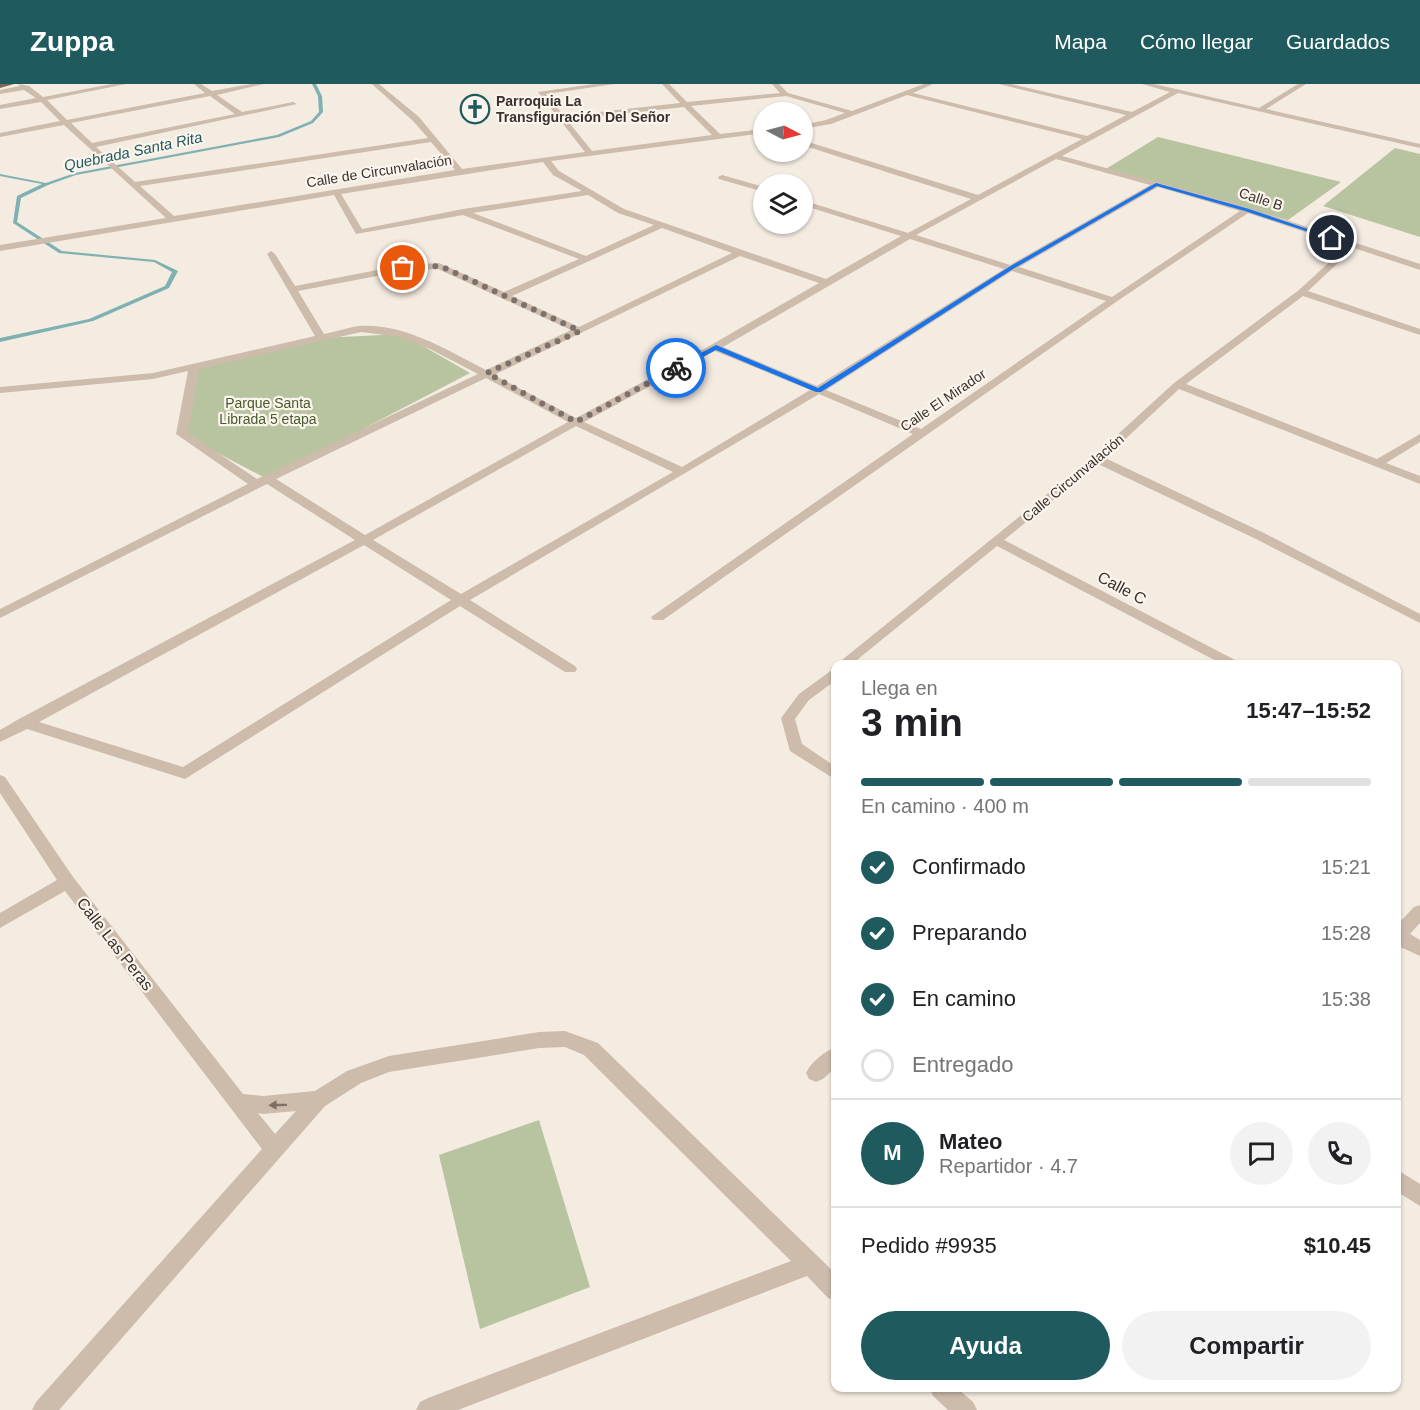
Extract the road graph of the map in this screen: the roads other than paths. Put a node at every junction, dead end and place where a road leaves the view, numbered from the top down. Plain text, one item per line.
1 (11, 84) edge
2 (123, 84) edge
3 (197, 84) edge
4 (261, 84) edge
5 (375, 84) edge
6 (612, 84) edge
7 (666, 84) edge
8 (775, 84) edge
9 (930, 84) edge
10 (1002, 84) edge
11 (1145, 84) edge
12 (1303, 84) edge
13 (0, 86) edge
14 (24, 86) edge
15 (1177, 91) junction
16 (0, 92) edge
17 (211, 93) junction
18 (907, 93) junction
19 (786, 94) junction
20 (42, 99) junction
21 (293, 104) dead end
22 (687, 105) junction
23 (0, 107) edge
24 (1260, 110) junction
25 (852, 113) junction
26 (241, 115) junction
27 (1134, 115) junction
28 (562, 118) junction
29 (65, 122) junction
30 (813, 125) edge
31 (753, 132) edge
32 (0, 135) edge
33 (718, 137) junction
34 (433, 139) junction
35 (1089, 139) junction
36 (90, 146) junction
37 (813, 146) edge
38 (1420, 146) edge
39 (590, 153) junction
40 (1056, 157) junction
41 (545, 159) junction
42 (460, 171) junction
43 (722, 177) dead end
44 (1156, 184) junction
45 (133, 185) junction
46 (753, 187) edge
47 (336, 192) junction
48 (588, 193) junction
49 (978, 198) junction
50 (813, 206) edge
51 (1247, 210) junction
52 (463, 212) junction
53 (172, 219) junction
54 (660, 226) junction
55 (908, 236) junction
56 (1353, 245) junction
57 (0, 248) edge
58 (738, 253) junction
59 (271, 254) dead end
60 (586, 259) junction
61 (1420, 267) edge
62 (1011, 268) junction
63 (827, 284) junction
64 (292, 289) junction
65 (1302, 292) junction
66 (504, 296) junction
67 (1113, 300) junction
68 (580, 331) junction
69 (1420, 332) edge
70 (321, 338) junction
71 (716, 347) junction
72 (194, 367) junction
73 (487, 373) junction
74 (1178, 385) junction
75 (0, 390) edge
76 (819, 390) junction
77 (576, 422) junction
78 (921, 433) junction
79 (1420, 438) edge
80 (1097, 459) junction
81 (1378, 463) junction
82 (682, 472) junction
83 (1420, 480) edge
84 (262, 482) junction
85 (366, 539) junction
86 (996, 541) junction
87 (459, 601) junction
88 (0, 614) edge
89 (658, 617) dead end
90 (1420, 619) edge
91 (849, 660) edge
92 (1224, 660) edge
93 (570, 669) dead end
94 (831, 676) edge
95 (24, 723) junction
96 (0, 737) edge
97 (831, 772) edge
98 (0, 781) edge
99 (67, 882) junction
100 (1420, 912) edge
101 (0, 921) edge
102 (1401, 932) edge
103 (1401, 938) edge
104 (1420, 949) edge
105 (831, 1060) edge
106 (816, 1073) dead end
107 (318, 1100) junction
108 (237, 1102) junction
109 (274, 1149) junction
110 (1401, 1183) edge
111 (1420, 1196) edge
112 (808, 1265) junction
113 (831, 1286) edge
114 (946, 1392) edge
115 (44, 1410) edge
116 (428, 1410) edge
117 (966, 1410) edge

1 - 13 main road
2 - 20 street
3 - 17 street
4 - 17 street
5 - 34 street
6 - 28 street
7 - 22 street
8 - 19 street
9 - 18 street
10 - 27 street
11 - 15 street
12 - 24 street
14 - 16 street
14 - 20 street
15 - 24 street
15 - 27 street
17 - 26 street
17 - 29 street
18 - 25 street
18 - 35 street
19 - 22 street
19 - 25 street
20 - 23 street
20 - 29 street
21 - 26 street
22 - 28 street
22 - 33 street
24 - 38 street
25 - 30 street
26 - 36 street
27 - 35 street
28 - 39 street
29 - 32 street
29 - 36 street
31 - 33 street, Calle de Circunvalación
33 - 39 street, Calle de Circunvalación
34 - 42 street
34 - 45 street
35 - 40 street
36 - 45 street
37 - 49 street
39 - 41 street, Calle de Circunvalación
40 - 44 street, Calle B
40 - 49 street
41 - 42 street, Calle de Circunvalación
41 - 48 street
42 - 47 street, Calle de Circunvalación
43 - 46 street
44 - 51 street, Calle B
44 - 62 street
45 - 53 street
47 - 52 street
47 - 53 street, Calle de Circunvalación
48 - 52 street
48 - 54 street
49 - 55 street
50 - 55 street
51 - 56 street, Calle B
51 - 67 street, Calle El Mirador
52 - 60 street
53 - 57 street, Calle de Circunvalación
54 - 58 street
54 - 60 street
55 - 62 street
55 - 63 street
56 - 61 street, Calle B
56 - 65 street, Calle Circunvalación
58 - 63 street
58 - 68 street
59 - 64 street
60 - 66 street
62 - 67 street
62 - 76 street
63 - 71 street
64 - 66 street
64 - 70 street
65 - 69 street
65 - 74 street, Calle Circunvalación
66 - 68 street
67 - 78 street, Calle El Mirador
68 - 73 street
70 - 72 street
70 - 73 street
71 - 76 street
71 - 77 street
72 - 75 street
72 - 84 street
73 - 77 street
73 - 84 street
74 - 80 street, Calle Circunvalación
74 - 81 street
76 - 78 street
76 - 82 street
77 - 82 street
77 - 85 street
78 - 89 street, Calle El Mirador
79 - 81 street
80 - 86 street, Calle Circunvalación
80 - 90 street
81 - 83 street
82 - 87 street
84 - 85 street
84 - 88 street
85 - 87 street
85 - 95 street
86 - 91 street, Calle Circunvalación
86 - 92 street, Calle C
87 - 93 street
87 - 95 street
94 - 97 street
95 - 96 street
98 - 99 street, Calle Las Peras
99 - 101 street
99 - 108 street, Calle Las Peras
100 - 102 street
103 - 104 street
105 - 106 street
107 -> 108 street
107 - 109 street
107 - 112 street
108 - 109 street, Calle Las Peras
109 - 115 street
110 - 111 street
112 - 113 street
112 - 116 street
114 - 117 street

